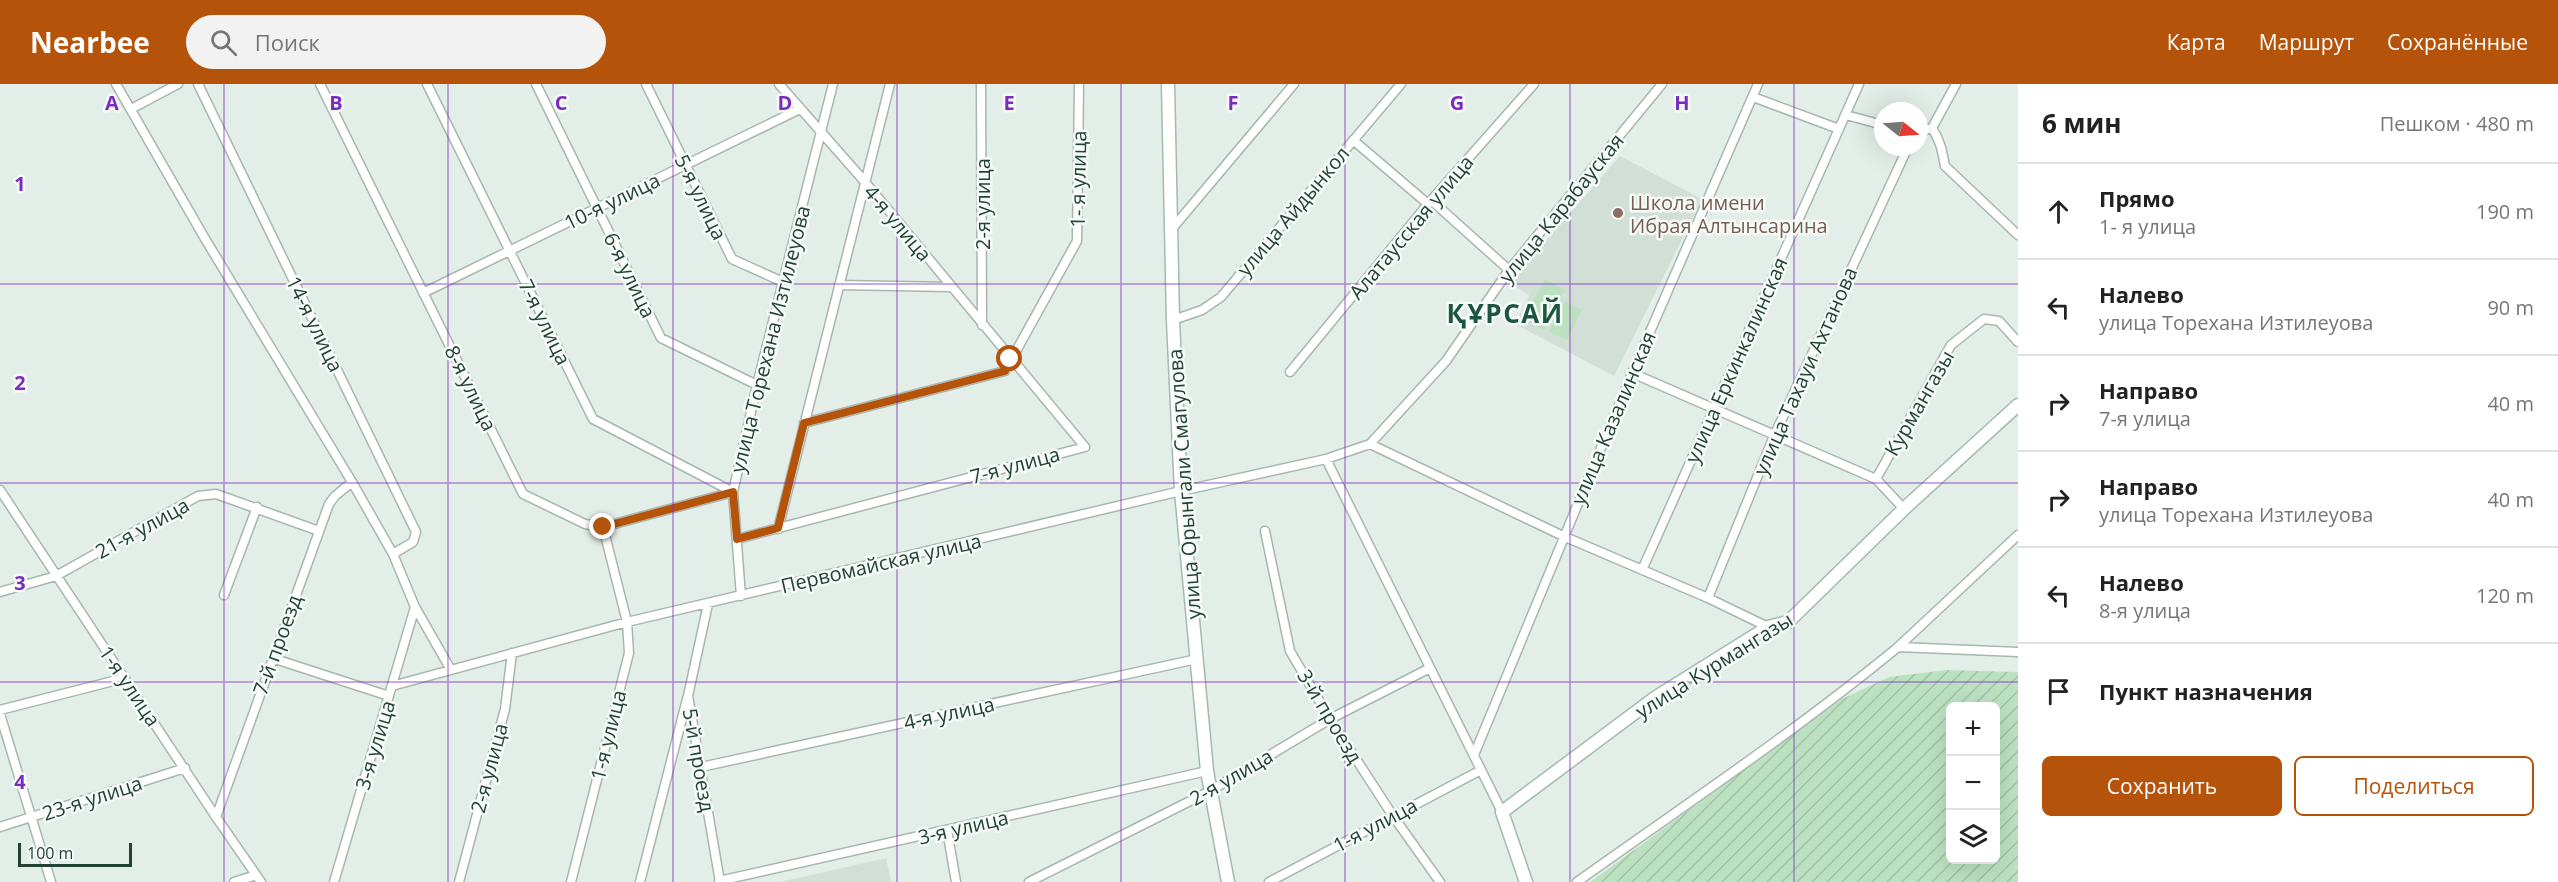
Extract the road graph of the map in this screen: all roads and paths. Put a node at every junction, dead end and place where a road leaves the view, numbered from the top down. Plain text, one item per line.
1 (116, 84) edge
2 (178, 84) edge
3 (198, 84) edge
4 (320, 84) edge
5 (427, 84) edge
6 (537, 84) edge
7 (645, 84) edge
8 (779, 84) edge
9 (833, 84) edge
10 (890, 84) edge
11 (981, 84) edge
12 (1079, 84) edge
13 (1168, 84) edge
14 (1294, 84) edge
15 (1401, 84) edge
16 (1534, 84) edge
17 (1662, 84) edge
18 (1758, 84) edge
19 (1859, 84) edge
20 (1956, 84) edge
21 (1753, 97) junction
22 (800, 108) junction
23 (130, 109) junction
24 (1846, 115) junction
25 (1874, 123) edge
26 (1932, 128) junction
27 (1839, 129) junction
28 (1928, 129) edge
29 (820, 132) junction
30 (1353, 140) junction
31 (1904, 156) edge
32 (685, 165) junction
33 (865, 183) junction
34 (1430, 202) junction
35 (597, 208) junction
36 (1171, 230) junction
37 (2018, 234) edge
38 (510, 251) junction
39 (1509, 270) junction
40 (783, 282) junction
41 (839, 285) junction
42 (951, 287) junction
43 (423, 293) junction
44 (1173, 320) junction
45 (982, 325) junction
46 (2018, 342) edge
47 (1010, 359) junction
48 (1290, 372) dead end
49 (1632, 373) junction
50 (757, 385) junction
51 (2018, 405) edge
52 (1714, 408) junction
53 (804, 423) junction
54 (1774, 436) junction
55 (1370, 444) junction
56 (1085, 447) joint
57 (1326, 459) junction
58 (1876, 479) junction
59 (352, 482) junction
60 (0, 490) edge
61 (1180, 491) junction
62 (733, 492) junction
63 (257, 507) junction
64 (1904, 508) junction
65 (603, 527) junction
66 (778, 528) junction
67 (320, 531) junction
68 (1265, 531) dead end
69 (2018, 535) edge
70 (1563, 536) junction
71 (737, 539) junction
72 (393, 554) junction
73 (1642, 570) junction
74 (56, 576) junction
75 (0, 592) edge
76 (224, 595) dead end
77 (741, 596) junction
78 (1708, 598) junction
79 (708, 604) junction
80 (415, 607) junction
81 (627, 622) junction
82 (1768, 627) junction
83 (1898, 647) junction
84 (2018, 652) edge
85 (512, 653) junction
86 (272, 658) junction
87 (1197, 659) junction
88 (1430, 668) junction
89 (451, 670) junction
90 (125, 678) junction
91 (392, 686) junction
92 (389, 696) junction
93 (687, 696) junction
94 (0, 710) edge
95 (0, 714) edge
96 (1330, 719) junction
97 (1474, 755) junction
98 (701, 767) junction
99 (184, 768) junction
100 (1481, 770) junction
101 (1206, 771) junction
102 (1210, 791) junction
103 (1502, 812) junction
104 (1393, 816) junction
105 (216, 817) junction
106 (30, 818) junction
107 (0, 827) edge
108 (947, 830) junction
109 (258, 879) edge
110 (720, 881) edge
111 (51, 882) edge
112 (234, 882) edge
113 (334, 882) edge
114 (459, 882) edge
115 (572, 882) edge
116 (640, 882) edge
117 (956, 882) edge
118 (1029, 882) edge
119 (1228, 882) edge
120 (1269, 882) edge
121 (1440, 882) edge
122 (1526, 882) edge
123 (1577, 882) edge

1 - 23 street
2 - 23 street
3 - 72 street, 14-я улица
4 - 43 street, 8-я улица
5 - 38 street, 7-я улица
6 - 35 street, 6-я улица
7 - 32 street, 5-я улица
8 - 22 street, 4-я улица
9 - 29 street, улица Торехана Изтилеуова
10 - 33 street
11 - 45 street, 2-я улица
12 - 47 street, 1- я улица
13 - 36 main road, улица Орынгали Смагулова
14 - 36 street
15 - 30 street, улица Айдынкол
16 - 34 street, Алатаусская улица
17 - 39 street, улица Карабауская
18 - 21 street, улица Казалинская
19 - 24 street, улица Еркинкалинская
20 - 26 street
21 - 27 street
21 - 49 street, улица Казалинская
22 - 29 street, 4-я улица
22 - 32 street, 10-я улица
23 - 59 street
24 - 25 street
24 - 27 street, улица Еркинкалинская
26 - 28 street
26 - 37 street
27 - 52 street, улица Еркинкалинская
29 - 33 street, 4-я улица
29 - 40 street, улица Торехана Изтилеуова
30 - 34 street
30 - 44 street, улица Айдынкол
31 - 54 street, улица Тахауи Ахтанова
32 - 35 street, 10-я улица
32 - 40 street, 5-я улица
33 - 41 street
33 - 42 street, 4-я улица
34 - 39 street
34 - 48 street, Алатаусская улица
35 - 38 street, 10-я улица
35 - 50 street, 6-я улица
36 - 44 main road, улица Орынгали Смагулова
38 - 43 street, 10-я улица
38 - 62 street, 7-я улица
39 - 55 street, улица Карабауская
40 - 50 street, улица Торехана Изтилеуова
41 - 42 street
41 - 53 street
42 - 45 street, 4-я улица
43 - 65 street, 8-я улица
44 - 61 main road, улица Орынгали Смагулова
45 - 47 street, 4-я улица
46 - 58 street, Курмангазы
47 - 53 street, 1- я улица
47 - 56 street, 4-я улица
49 - 52 street
49 - 70 street, улица Казалинская
50 - 62 street, улица Торехана Изтилеуова
51 - 64 main road, улица Курмангазы
52 - 54 street
52 - 73 street, улица Еркинкалинская
53 - 66 street
54 - 58 street
54 - 78 street, улица Тахауи Ахтанова
55 - 57 street, Первомайская улица
55 - 70 street
56 - 66 street, 7-я улица
57 - 61 street, Первомайская улица
57 - 88 street
58 - 64 street
59 - 67 street, 7-й проезд
59 - 72 street
60 - 74 street, 1-я улица
61 - 77 street, Первомайская улица
61 - 87 main road, улица Орынгали Смагулова
62 - 65 street
62 - 71 street, улица Торехана Изтилеуова
63 - 67 street, 21-я улица
63 - 74 street, 21-я улица
63 - 76 street
64 - 82 main road, улица Курмангазы
65 - 81 street, 1-я улица
66 - 71 street, 7-я улица
67 - 86 street, 7-й проезд
68 - 96 street, 3-й проезд
69 - 83 street
70 - 73 street
70 - 97 street, улица Казалинская
71 - 77 street, улица Торехана Изтилеуова
72 - 80 street
73 - 78 street
74 - 75 street, 21-я улица
74 - 90 street, 1-я улица
77 - 79 street, Первомайская улица
78 - 82 street
79 - 81 street, Первомайская улица
79 - 93 street, 5-й проезд
80 - 89 street
80 - 91 street, 3-я улица
81 - 85 street, Первомайская улица
81 - 115 street, 1-я улица
82 - 103 main road, улица Курмангазы
83 - 84 street
83 - 123 street
85 - 89 street, Первомайская улица
85 - 114 street, 2-я улица
86 - 92 street
86 - 105 street, 7-й проезд
87 - 98 street, 4-я улица
87 - 101 main road, улица Орынгали Смагулова
88 - 96 street, 2-я улица
88 - 97 street
89 - 91 street, Первомайская улица
90 - 94 street
90 - 99 street, 1-я улица
91 - 92 street, 3-я улица
92 - 113 street, 3-я улица
93 - 98 street, 5-й проезд
93 - 116 street
95 - 106 street
96 - 102 street, 2-я улица
96 - 104 street, 3-й проезд
97 - 100 street
98 - 110 street, 5-й проезд
99 - 105 street, 1-я улица
99 - 106 street, 23-я улица
100 - 103 street
100 - 104 street, 1-я улица
101 - 102 main road, улица Орынгали Смагулова
101 - 108 street, 3-я улица
102 - 118 street, 2-я улица
102 - 119 main road, улица Орынгали Смагулова
103 - 122 main road
104 - 120 street, 1-я улица
104 - 121 street, 3-й проезд
105 - 109 street, 1-я улица
106 - 107 street, 23-я улица
106 - 111 street
108 - 110 street, 3-я улица
108 - 117 street
109 - 112 street

